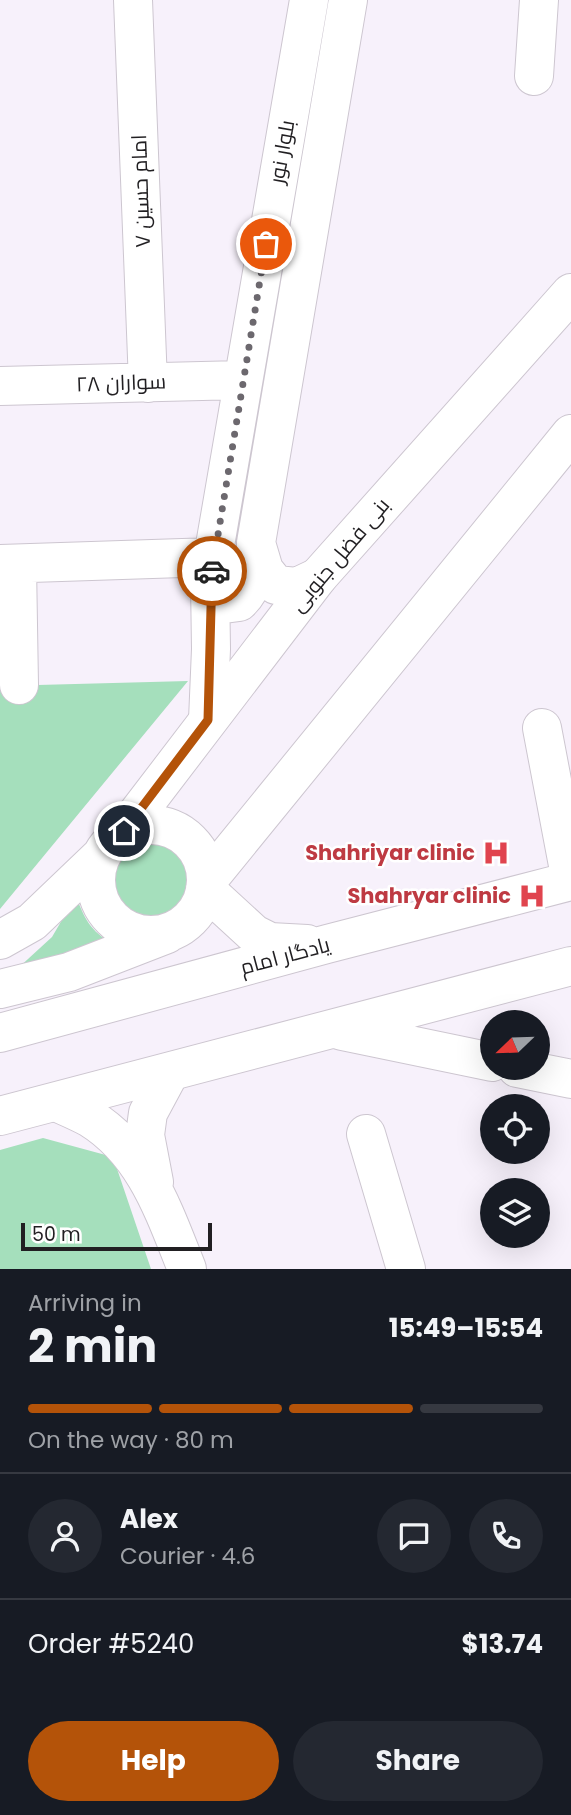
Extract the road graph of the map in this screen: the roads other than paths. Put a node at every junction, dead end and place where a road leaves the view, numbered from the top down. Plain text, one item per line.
1 (133, 0) edge
2 (309, 0) edge
3 (348, 0) edge
4 (538, 0) edge
5 (534, 76) dead end
6 (571, 293) edge
7 (242, 380) junction
8 (148, 383) junction
9 (0, 386) edge
10 (571, 434) edge
11 (256, 543) junction
12 (9, 564) edge
13 (212, 570) junction
14 (318, 578) junction
15 (19, 685) dead end
16 (208, 720) junction
17 (542, 728) dead end
18 (113, 843) junction
19 (571, 881) edge
20 (206, 885) junction
21 (170, 932) junction
22 (0, 940) edge
23 (327, 944) junction
24 (571, 967) edge
25 (0, 989) edge
26 (333, 1029) junction
27 (0, 1033) edge
28 (480, 1060) edge
29 (170, 1072) junction
30 (550, 1075) edge
31 (571, 1079) edge
32 (56, 1102) junction
33 (0, 1116) edge
34 (366, 1134) dead end
35 (157, 1194) junction
36 (187, 1269) edge
37 (406, 1269) edge

1 - 8 main road, امام حسین ۷
2 - 7 main road, بلوار نور
3 - 11 main road, بلوار نور
4 - 5 main road
6 - 14 main road, بنی فضل جنوبی
7 - 8 main road, سواران ۲۸
7 - 13 main road, بلوار نور
8 - 9 main road, سواران ۲۸
10 - 20 main road
11 - 13 main road, بلوار نور
11 - 14 main road
12 - 13 main road
12 - 15 main road
13 - 16 main road, بلوار نور
14 - 16 main road, بنی فضل جنوبی
16 - 18 main road, بنی فضل جنوبی
17 - 19 main road
18 - 20 main road
18 - 21 main road
18 - 22 main road, بنی فضل جنوبی
19 - 23 main road, یادگار امام
20 - 21 main road
20 - 23 main road
21 - 25 main road
23 - 27 main road, یادگار امام
24 - 26 main road
26 - 28 main road
26 - 29 main road
29 - 32 main road
29 - 35 main road
30 - 31 main road
32 - 33 main road
32 - 35 main road
34 - 37 main road
35 - 36 main road

